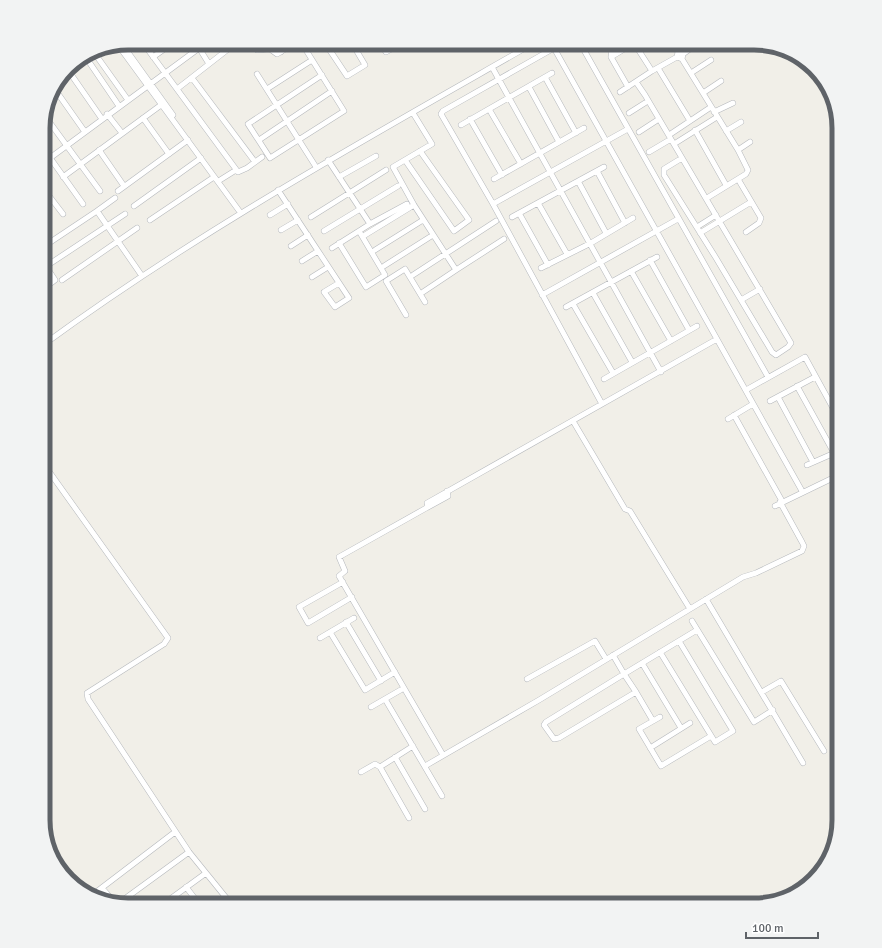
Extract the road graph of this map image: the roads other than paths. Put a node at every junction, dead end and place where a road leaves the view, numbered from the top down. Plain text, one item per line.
1 (122, 50) edge
2 (126, 50) edge
3 (148, 50) edge
4 (161, 50) edge
5 (196, 50) edge
6 (200, 50) edge
7 (227, 50) edge
8 (271, 50) edge
9 (284, 50) edge
10 (306, 50) dead end
11 (329, 50) edge
12 (356, 50) edge
13 (522, 50) edge
14 (550, 50) edge
15 (555, 50) edge
16 (584, 50) edge
17 (612, 50) edge
18 (622, 50) edge
19 (638, 50) edge
20 (677, 50) edge
21 (688, 50) edge
22 (281, 52) joint
23 (680, 55) junction
24 (97, 56) edge
25 (153, 57) junction
26 (611, 57) junction
27 (312, 60) junction
28 (711, 60) dead end
29 (88, 61) edge
30 (209, 64) junction
31 (492, 67) junction
32 (658, 68) junction
33 (652, 71) junction
34 (552, 73) dead end
35 (691, 73) junction
36 (166, 74) junction
37 (257, 74) dead end
38 (71, 75) edge
39 (322, 75) junction
40 (544, 77) junction
41 (192, 78) junction
42 (499, 79) junction
43 (721, 81) dead end
44 (636, 82) junction
45 (150, 86) junction
46 (529, 87) junction
47 (628, 87) junction
48 (177, 89) junction
49 (267, 89) junction
50 (332, 91) junction
51 (620, 92) dead end
52 (703, 93) junction
53 (58, 94) edge
54 (510, 98) junction
55 (128, 100) junction
56 (648, 101) junction
57 (733, 103) dead end
58 (161, 105) junction
59 (277, 105) junction
60 (119, 106) junction
61 (489, 109) junction
62 (714, 112) junction
63 (413, 113) junction
64 (629, 113) dead end
65 (107, 114) junction
66 (143, 118) junction
67 (102, 119) junction
68 (470, 119) junction
69 (659, 119) junction
70 (287, 121) junction
71 (690, 121) junction
72 (741, 122) dead end
73 (50, 123) edge
74 (461, 124) dead end
75 (584, 128) dead end
76 (628, 130) junction
77 (695, 130) junction
78 (726, 131) junction
79 (85, 132) junction
80 (639, 132) dead end
81 (122, 133) junction
82 (576, 133) junction
83 (671, 139) junction
84 (188, 140) junction
85 (259, 140) junction
86 (299, 140) junction
87 (606, 141) junction
88 (559, 142) junction
89 (750, 142) dead end
90 (67, 146) junction
91 (99, 150) junction
92 (738, 150) junction
93 (420, 151) junction
94 (649, 152) dead end
95 (50, 154) edge
96 (169, 154) junction
97 (539, 154) junction
98 (376, 156) dead end
99 (262, 157) dead end
100 (201, 158) junction
101 (682, 158) junction
102 (50, 160) edge
103 (328, 160) junction
104 (405, 160) junction
105 (255, 162) junction
106 (521, 164) junction
107 (80, 165) junction
108 (316, 167) junction
109 (604, 167) dead end
110 (236, 170) junction
111 (386, 170) dead end
112 (597, 171) junction
113 (550, 173) junction
114 (502, 174) junction
115 (63, 177) junction
116 (214, 177) junction
117 (339, 177) junction
118 (494, 179) dead end
119 (738, 179) junction
120 (220, 180) junction
121 (578, 181) junction
122 (726, 184) junction
123 (124, 186) junction
124 (398, 186) dead end
125 (278, 190) junction
126 (100, 191) dead end
127 (118, 191) dead end
128 (561, 191) junction
129 (349, 192) junction
130 (50, 197) edge
131 (115, 198) dead end
132 (232, 198) junction
133 (706, 198) junction
134 (751, 202) junction
135 (538, 203) junction
136 (84, 204) dead end
137 (288, 204) junction
138 (407, 204) dead end
139 (493, 204) junction
140 (414, 205) junction
141 (134, 206) dead end
142 (360, 209) junction
143 (97, 212) junction
144 (241, 212) junction
145 (519, 213) junction
146 (63, 214) dead end
147 (125, 214) dead end
148 (270, 215) dead end
149 (716, 215) junction
150 (311, 217) dead end
151 (512, 217) dead end
152 (633, 218) dead end
153 (678, 219) junction
154 (150, 220) dead end
155 (298, 220) junction
156 (423, 220) junction
157 (720, 220) junction
158 (496, 221) dead end
159 (625, 223) junction
160 (370, 224) junction
161 (108, 225) junction
162 (697, 227) junction
163 (137, 228) dead end
164 (281, 230) dead end
165 (324, 231) dead end
166 (358, 231) junction
167 (657, 231) junction
168 (746, 232) dead end
169 (606, 233) junction
170 (700, 233) junction
171 (308, 235) junction
172 (365, 235) dead end
173 (433, 235) junction
174 (504, 239) dead end
175 (118, 240) junction
176 (50, 242) edge
177 (339, 243) junction
178 (591, 243) junction
179 (291, 246) dead end
180 (332, 248) dead end
181 (375, 250) dead end
182 (318, 251) junction
183 (446, 254) junction
184 (567, 254) junction
185 (657, 257) dead end
186 (650, 260) junction
187 (302, 261) dead end
188 (601, 262) junction
189 (51, 263) dead end
190 (548, 265) junction
191 (328, 266) junction
192 (384, 266) dead end
193 (541, 268) dead end
194 (456, 270) junction
195 (631, 271) junction
196 (50, 272) edge
197 (412, 275) dead end
198 (142, 276) junction
199 (312, 277) dead end
200 (386, 278) junction
201 (62, 280) dead end
202 (610, 282) junction
203 (339, 283) junction
204 (50, 284) edge
205 (760, 289) junction
206 (423, 292) dead end
207 (593, 293) junction
208 (542, 295) junction
209 (741, 300) junction
210 (425, 302) dead end
211 (573, 304) junction
212 (566, 307) dead end
213 (406, 315) dead end
214 (697, 326) dead end
215 (689, 330) junction
216 (717, 339) junction
217 (50, 340) edge
218 (671, 341) junction
219 (650, 352) junction
220 (632, 362) junction
221 (661, 372) junction
222 (613, 373) junction
223 (768, 377) junction
224 (815, 377) junction
225 (604, 378) dead end
226 (797, 386) junction
227 (746, 390) junction
228 (778, 397) junction
229 (770, 401) dead end
230 (602, 404) junction
231 (753, 404) junction
232 (832, 407) edge
233 (734, 415) junction
234 (728, 419) dead end
235 (573, 421) junction
236 (832, 445) edge
237 (832, 454) edge
238 (814, 462) junction
239 (807, 465) dead end
240 (50, 473) edge
241 (832, 478) edge
242 (802, 491) junction
243 (781, 502) junction
244 (775, 506) dead end
245 (342, 582) junction
246 (352, 598) junction
247 (706, 599) junction
248 (690, 609) junction
249 (354, 618) dead end
250 (692, 621) dead end
251 (346, 622) junction
252 (698, 630) junction
253 (330, 632) junction
254 (320, 638) dead end
255 (679, 641) junction
256 (660, 652) junction
257 (613, 655) junction
258 (606, 659) junction
259 (642, 664) junction
260 (395, 672) junction
261 (624, 674) junction
262 (527, 679) dead end
263 (381, 681) junction
264 (404, 688) junction
265 (636, 692) junction
266 (762, 692) junction
267 (385, 699) junction
268 (370, 707) dead end
269 (773, 710) junction
270 (660, 717) dead end
271 (653, 721) junction
272 (690, 723) dead end
273 (681, 728) junction
274 (711, 736) junction
275 (413, 746) junction
276 (650, 748) junction
277 (824, 752) dead end
278 (443, 755) junction
279 (395, 757) junction
280 (804, 763) dead end
281 (425, 766) junction
282 (380, 767) junction
283 (361, 772) dead end
284 (442, 796) dead end
285 (426, 810) dead end
286 (409, 818) dead end
287 (175, 832) junction
288 (189, 852) junction
289 (206, 873) junction
290 (102, 888) junction
291 (186, 888) junction
292 (97, 891) edge
293 (108, 895) edge
294 (126, 898) edge
295 (175, 898) edge
296 (194, 898) edge
297 (226, 898) edge

1 - 45 street
2 - 45 street
3 - 25 street
4 - 25 street
5 - 36 street
6 - 30 street
7 - 30 street
8 - 22 street
9 - 22 street
10 - 27 street
11 - 12 street
13 - 31 street
14 - 42 street
15 - 87 street
16 - 76 street
17 - 26 street
18 - 26 street
19 - 33 street
20 - 23 street
21 - 23 street
23 - 32 street
23 - 35 street
24 - 55 street
25 - 36 street
26 - 47 street
27 - 39 street
27 - 49 street
28 - 35 street
29 - 60 street
30 - 41 street
31 - 42 street
31 - 63 street
32 - 33 street
32 - 71 street
33 - 44 street
34 - 40 street
35 - 52 street
36 - 45 street
36 - 48 street
37 - 49 street
38 - 67 street
39 - 50 street
39 - 59 street
40 - 46 street
40 - 82 street
41 - 48 street
41 - 105 street
42 - 54 street
42 - 139 street
43 - 52 street
44 - 47 street
44 - 56 street
45 - 55 street
45 - 58 street
45 - 120 street
46 - 54 street
46 - 88 street
47 - 51 street
48 - 110 street
49 - 59 street
50 - 70 street
50 - 86 street
52 - 62 street
53 - 79 street
54 - 61 street
54 - 97 street
55 - 60 street
56 - 64 street
56 - 69 street
57 - 62 street
58 - 66 street
58 - 84 street
59 - 70 street
59 - 85 street
60 - 65 street
61 - 68 street
61 - 106 street
62 - 71 street
62 - 77 street
62 - 78 street
63 - 93 street
63 - 103 street
65 - 67 street
65 - 81 street
66 - 81 street
66 - 96 street
67 - 79 street
68 - 74 street
68 - 114 street
69 - 80 street
69 - 83 street
70 - 85 street
70 - 86 street
71 - 83 street
72 - 78 street
73 - 90 street
75 - 82 street
76 - 87 street
76 - 153 street
77 - 83 street
77 - 122 street
78 - 92 street
79 - 90 street
81 - 91 street
82 - 88 street
83 - 94 street
83 - 101 street
84 - 96 street
84 - 100 street
85 - 86 street
86 - 108 street
87 - 113 street
87 - 167 street
88 - 97 street
89 - 92 street
90 - 95 street
90 - 107 street
91 - 107 street
91 - 123 street
92 - 119 street
93 - 104 street
93 - 104 street
96 - 123 street
97 - 106 street
97 - 113 street
98 - 117 street
99 - 105 street
100 - 116 street
100 - 141 street
101 - 133 street
101 - 162 street
102 - 115 street
103 - 108 street
103 - 117 street
104 - 140 street
105 - 110 street
106 - 114 street
107 - 115 street
107 - 126 street
108 - 125 street
109 - 112 street
110 - 120 street
111 - 129 street
112 - 121 street
112 - 159 street
113 - 128 street
113 - 139 street
114 - 118 street
115 - 136 street
116 - 132 street
116 - 154 street
117 - 129 street
119 - 122 street
119 - 134 street
120 - 132 street
121 - 128 street
121 - 169 street
122 - 133 street
123 - 127 street
124 - 142 street
125 - 137 street
125 - 144 street
128 - 135 street
128 - 178 street
129 - 142 street
129 - 150 street
130 - 146 street
131 - 143 street
132 - 144 street
133 - 149 street
134 - 157 street
134 - 168 street
135 - 145 street
135 - 184 street
137 - 148 street
137 - 155 street
138 - 160 street
139 - 208 street
140 - 156 street
140 - 172 street
142 - 160 street
142 - 165 street
143 - 161 street
143 - 176 street
144 - 198 street
145 - 151 street
145 - 190 street
147 - 161 street
149 - 157 street
149 - 162 street
152 - 159 street
153 - 167 street
153 - 223 street
155 - 164 street
155 - 171 street
156 - 173 street
156 - 181 street
157 - 170 street
157 - 205 street
158 - 183 street
159 - 169 street
160 - 166 street
161 - 175 street
161 - 189 street
162 - 170 street
163 - 175 street
166 - 177 street
166 - 200 street
167 - 188 street
167 - 216 street
169 - 178 street
170 - 209 street
171 - 179 street
171 - 182 street
173 - 183 street
173 - 192 street
174 - 194 street
175 - 198 street
175 - 201 street
177 - 180 street
177 - 200 street
178 - 184 street
178 - 188 street
182 - 187 street
182 - 191 street
183 - 194 street
183 - 197 street
184 - 190 street
185 - 186 street
186 - 195 street
186 - 215 street
188 - 202 street
188 - 208 street
190 - 193 street
191 - 199 street
191 - 203 street
194 - 206 street
195 - 202 street
195 - 218 street
196 - 204 street
198 - 217 street
200 - 210 street
200 - 213 street
202 - 207 street
202 - 219 street
203 - 203 street
205 - 209 street
205 - 209 street
207 - 211 street
207 - 220 street
208 - 230 street
211 - 212 street
211 - 222 street
214 - 215 street
215 - 218 street
216 - 221 street
216 - 227 street
218 - 219 street
219 - 220 street
219 - 221 street
220 - 222 street
221 - 230 street
222 - 225 street
223 - 224 street
223 - 227 street
224 - 226 street
224 - 232 street
226 - 228 street
226 - 236 street
227 - 231 street
228 - 229 street
228 - 238 street
230 - 235 street
231 - 233 street
231 - 242 street
233 - 234 street
233 - 243 street
235 - 245 street
235 - 248 street
237 - 238 street
238 - 239 street
240 - 287 street
241 - 242 street
242 - 243 street
243 - 244 street
243 - 247 street
245 - 246 street
245 - 246 street
246 - 260 street
247 - 248 street
247 - 266 street
248 - 257 street
249 - 251 street
250 - 252 street
251 - 253 street
251 - 263 street
252 - 255 street
252 - 269 street
253 - 254 street
253 - 263 street
255 - 256 street
255 - 274 street
256 - 259 street
256 - 274 street
257 - 258 street
257 - 261 street
258 - 262 street
258 - 278 street
259 - 261 street
259 - 273 street
260 - 263 street
260 - 264 street
261 - 265 street
261 - 265 street
264 - 267 street
264 - 278 street
265 - 271 street
266 - 269 street
266 - 277 street
267 - 268 street
267 - 275 street
269 - 280 street
270 - 271 street
271 - 276 street
272 - 273 street
273 - 276 street
274 - 276 street
275 - 279 street
275 - 281 street
278 - 281 street
279 - 282 street
279 - 285 street
281 - 284 street
282 - 283 street
282 - 286 street
287 - 288 street
287 - 290 street
288 - 289 street
288 - 294 street
289 - 291 street
289 - 297 street
290 - 292 street
290 - 293 street
291 - 295 street
291 - 296 street

